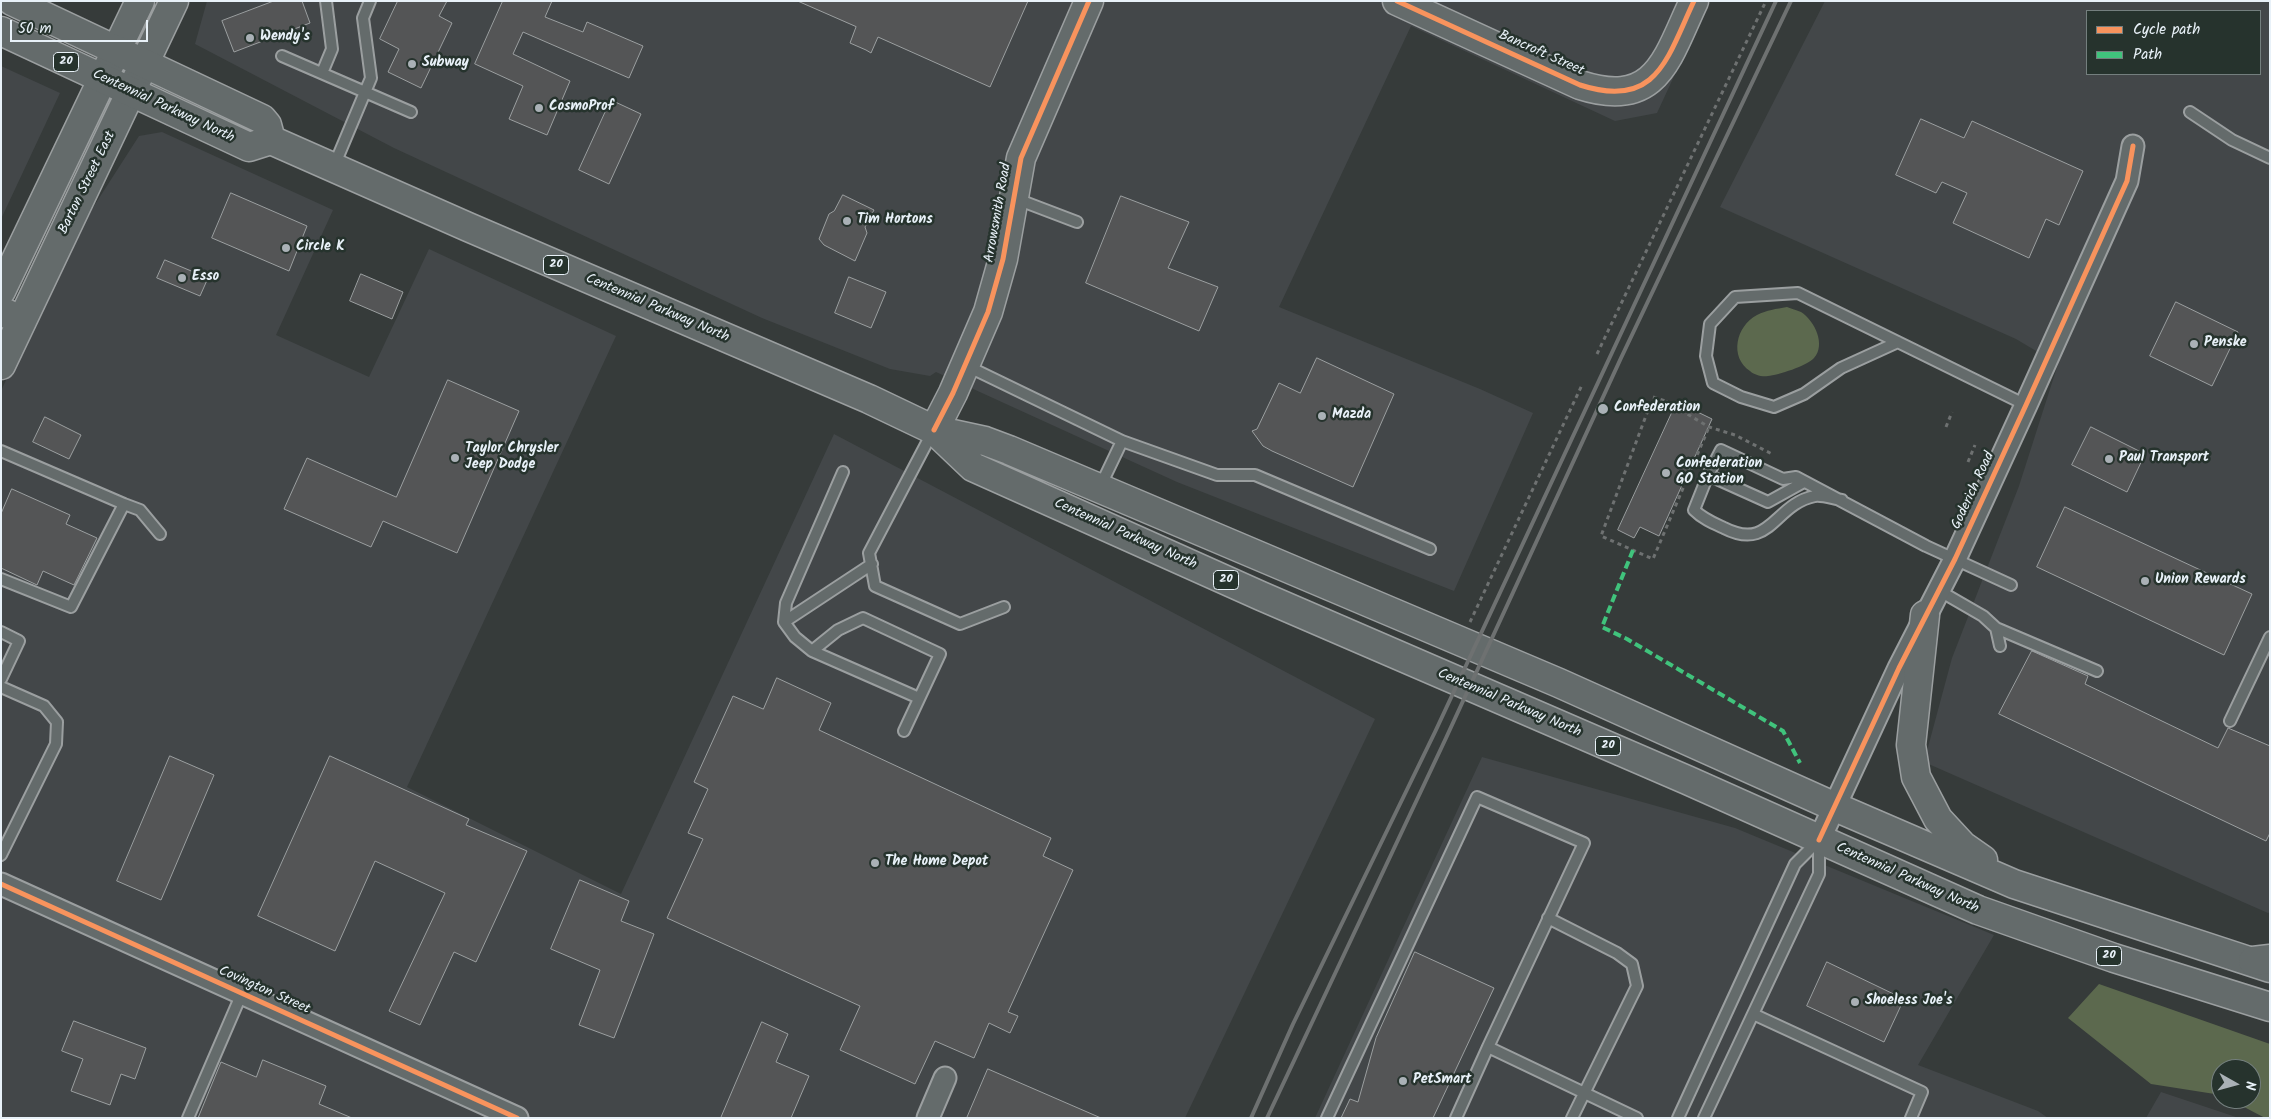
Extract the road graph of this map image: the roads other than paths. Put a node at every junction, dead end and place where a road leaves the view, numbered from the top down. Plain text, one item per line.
1 (12, 1) edge
2 (140, 1) edge
3 (174, 1) edge
4 (326, 1) edge
5 (370, 1) edge
6 (1089, 1) edge
7 (1397, 1) edge
8 (1694, 1) edge
9 (1, 31) edge
10 (116, 51) junction
11 (282, 56) dead end
12 (145, 64) junction
13 (322, 73) junction
14 (103, 79) junction
15 (365, 92) junction
16 (131, 93) junction
17 (411, 112) dead end
18 (2190, 112) dead end
19 (271, 140) junction
20 (2133, 146) dead end
21 (2270, 158) edge
22 (333, 169) junction
23 (1013, 198) junction
24 (1077, 222) dead end
25 (1, 291) edge
26 (12, 316) edge
27 (1898, 342) junction
28 (1, 365) edge
29 (966, 365) junction
30 (2026, 405) junction
31 (934, 430) junction
32 (1122, 441) junction
33 (1, 451) edge
34 (843, 472) dead end
35 (1708, 475) junction
36 (1804, 482) junction
37 (1100, 489) junction
38 (1842, 500) junction
39 (124, 504) junction
40 (160, 534) dead end
41 (1430, 549) dead end
42 (1955, 559) junction
43 (872, 564) junction
44 (1, 579) edge
45 (2011, 585) dead end
46 (1938, 590) junction
47 (1004, 607) dead end
48 (1926, 615) junction
49 (784, 622) junction
50 (1996, 628) junction
51 (1, 632) edge
52 (2270, 637) edge
53 (2000, 646) dead end
54 (812, 651) junction
55 (2098, 672) dead end
56 (1, 679) edge
57 (1, 687) edge
58 (919, 698) junction
59 (2230, 721) dead end
60 (904, 731) dead end
61 (1833, 806) junction
62 (1819, 840) junction
63 (1, 855) edge
64 (1, 884) edge
65 (2014, 884) junction
66 (1548, 918) junction
67 (2264, 963) edge
68 (242, 994) junction
69 (2270, 1007) edge
70 (1753, 1014) junction
71 (1488, 1047) junction
72 (945, 1078) dead end
73 (1584, 1093) junction
74 (188, 1118) edge
75 (517, 1118) edge
76 (928, 1118) edge
77 (1327, 1118) edge
78 (1456, 1118) edge
79 (1572, 1118) edge
80 (1637, 1118) edge
81 (1678, 1118) edge
82 (1704, 1118) edge
83 (1911, 1118) edge

1 - 10 main road, 20
2 - 10 main road
3 - 12 main road, Barton Street East
4 - 13 lane
5 - 15 lane
6 - 23 main road, Arrowsmith Road
7 - 8 main road, Bancroft Street
9 - 14 main road, Centennial Parkway North / 20
10 - 12 main road, 20
10 - 14 main road
11 - 13 lane
12 - 16 main road, Barton Street East
12 - 19 main road, 20
13 - 15 lane
14 - 16 main road, Centennial Parkway North / 20
14 - 25 main road
15 - 17 lane
15 - 22 lane
16 - 19 main road, Centennial Parkway North / 20
16 - 26 main road, Barton Street East
18 - 21 lane
19 - 22 main road, Centennial Parkway North / 20
20 - 30 street, Goderich Road
22 - 31 main road, Centennial Parkway North / 20
23 - 24 lane
23 - 29 main road, Arrowsmith Road
26 - 28 main road, Barton Street East
27 - 27 lane
27 - 30 lane
29 - 31 main road, Arrowsmith Road
29 - 32 lane
30 - 42 street, Goderich Road
31 - 37 main road, Centennial Parkway North / 20
31 - 43 lane
31 - 62 main road, Centennial Parkway North / 20
32 - 37 lane
32 - 41 lane
33 - 39 lane
34 - 49 lane
35 - 36 lane
35 - 36 lane
35 - 38 lane
36 - 38 lane
37 - 61 main road, Centennial Parkway North / 20
38 - 42 lane
39 - 40 lane
39 - 44 lane
42 - 45 lane
42 - 46 street, Goderich Road
43 - 47 lane
43 - 49 lane
46 - 48 street, Goderich Road
46 - 50 lane
48 - 61 street, Goderich Road
48 - 65 main road
49 - 54 lane
50 - 53 lane
50 - 55 lane
51 - 56 lane
52 - 59 lane
54 - 58 lane
54 - 58 lane
57 - 63 lane
58 - 60 lane
61 - 62 street, Goderich Road
61 - 65 main road, Centennial Parkway North
62 - 69 main road, Centennial Parkway North / 20
62 - 70 lane
62 - 81 lane
64 - 68 street, Covington Street
65 - 67 main road, Centennial Parkway North
66 - 71 lane
66 - 73 lane
66 - 77 lane
68 - 74 lane
68 - 75 street, Covington Street
70 - 82 lane
70 - 83 lane
71 - 73 lane
71 - 78 lane
72 - 76 street
73 - 79 lane
73 - 80 lane

